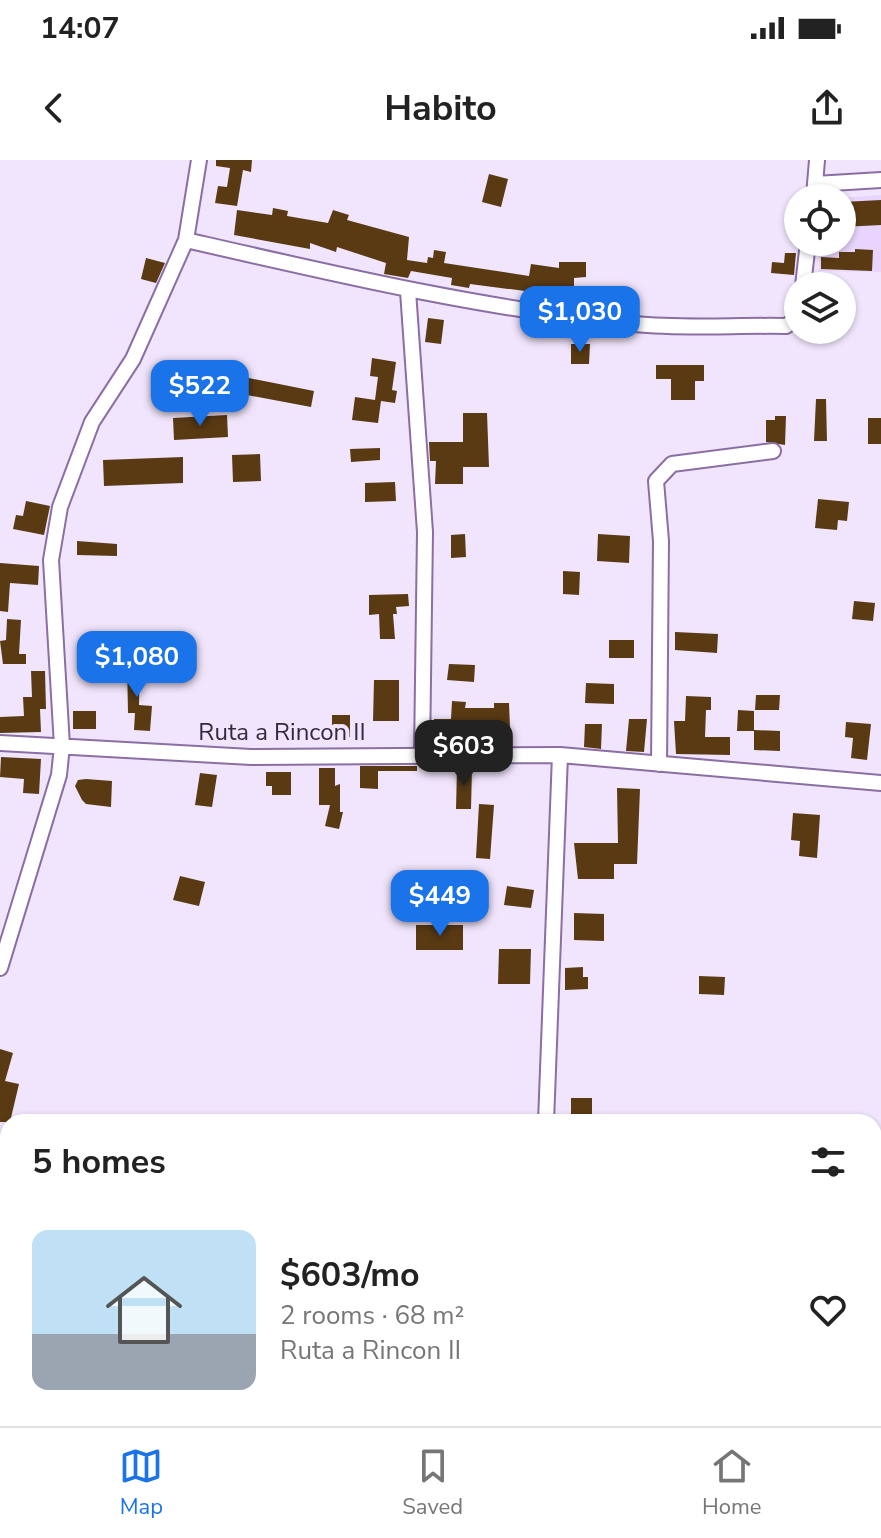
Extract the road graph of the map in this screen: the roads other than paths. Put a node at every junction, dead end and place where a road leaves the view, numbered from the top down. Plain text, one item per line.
1 (199, 160) edge
2 (817, 160) edge
3 (881, 180) edge
4 (815, 184) edge
5 (856, 184) edge
6 (186, 240) junction
7 (408, 291) junction
8 (784, 326) edge
9 (773, 451) dead end
10 (0, 743) edge
11 (62, 746) junction
12 (422, 754) junction
13 (560, 755) junction
14 (659, 764) junction
15 (881, 783) edge
16 (0, 968) edge
17 (546, 1114) edge

1 - 6 street
2 - 4 street
3 - 5 street
6 - 7 street
6 - 11 street
7 - 8 street
7 - 12 street
9 - 14 street
10 - 11 street, Ruta a Rincon II
11 - 12 street, Ruta a Rincon II
11 - 16 street
12 - 13 street, Ruta a Rincon II
13 - 14 street, Ruta a Rincon II
13 - 17 street
14 - 15 street, Ruta a Rincon II

